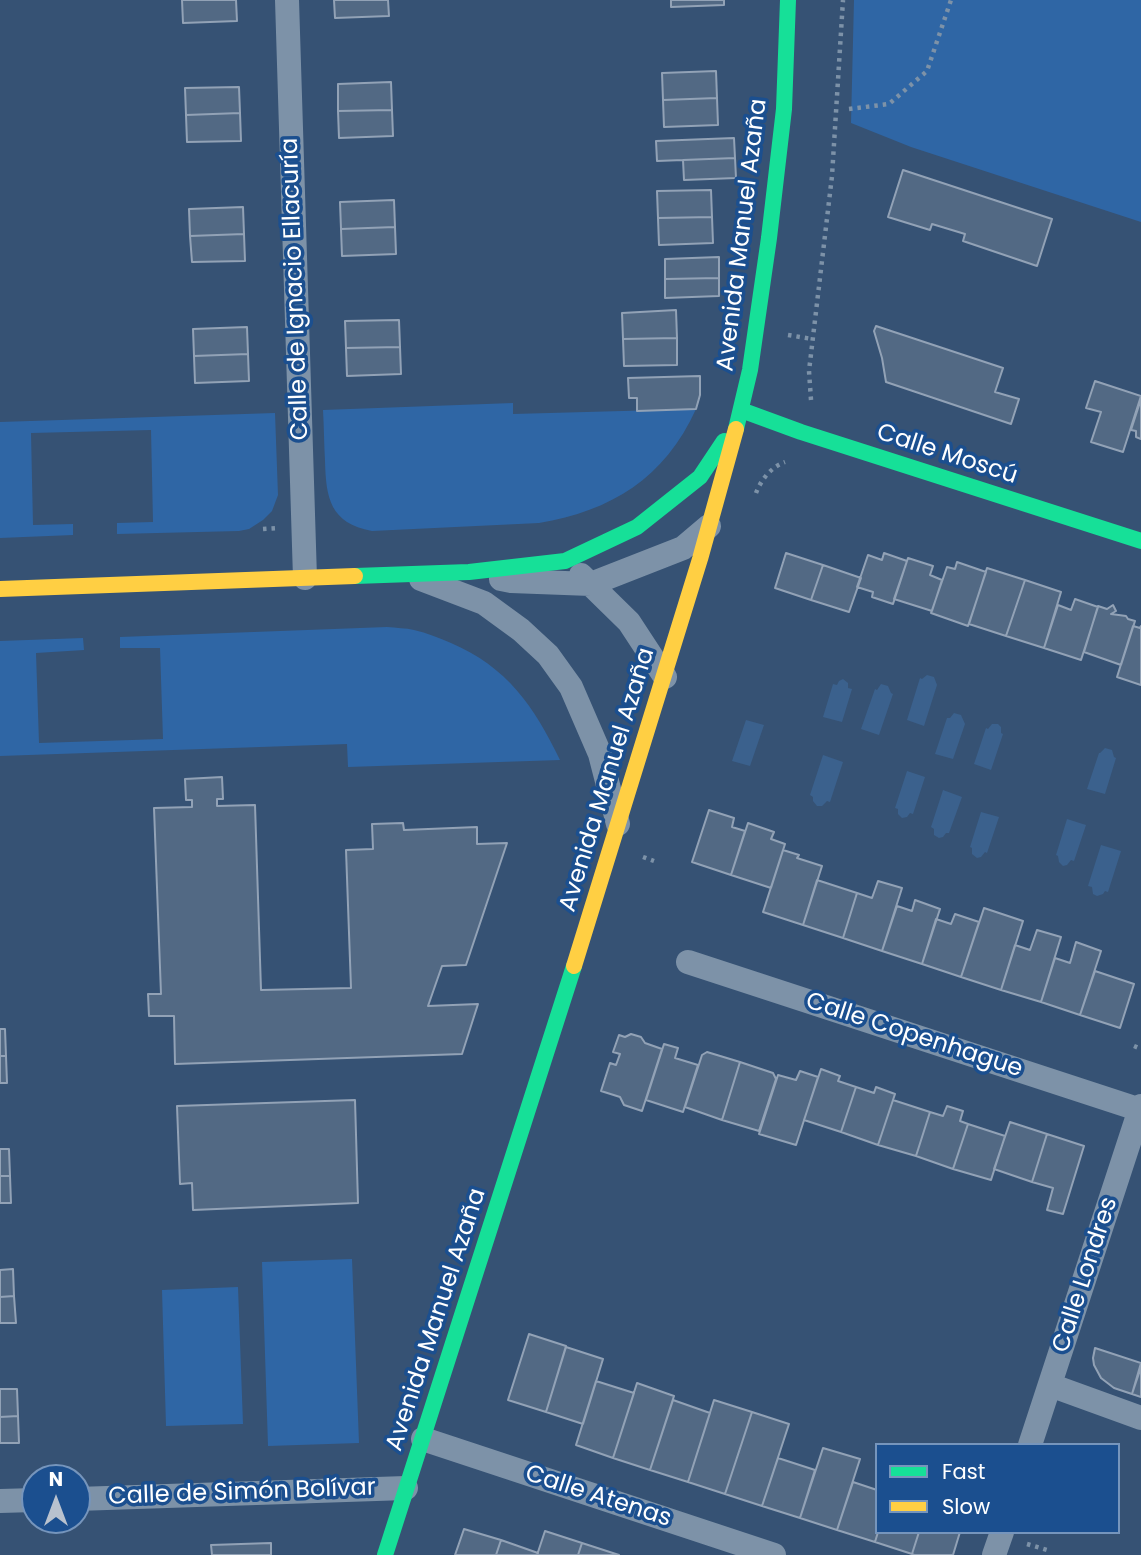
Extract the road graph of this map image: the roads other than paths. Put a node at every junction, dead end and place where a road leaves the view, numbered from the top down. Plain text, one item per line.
1 (287, 0) edge
2 (788, 0) edge
3 (741, 410) junction
4 (709, 526) junction
5 (1141, 541) edge
6 (565, 561) junction
7 (469, 572) junction
8 (407, 574) junction
9 (305, 578) junction
10 (590, 584) junction
11 (0, 589) edge
12 (665, 677) junction
13 (618, 825) junction
14 (688, 962) dead end
15 (1141, 1108) edge
16 (1050, 1385) junction
17 (1141, 1418) edge
18 (423, 1439) junction
19 (1031, 1443) edge
20 (406, 1488) junction
21 (91, 1499) edge
22 (21, 1500) edge
23 (0, 1501) edge
24 (1001, 1534) edge
25 (385, 1555) edge
26 (774, 1555) edge
27 (994, 1555) edge

1 - 9 street, Calle de Ignacio Ellacuría
2 - 3 street, Avenida Manuel Azaña
3 - 4 street, Avenida Manuel Azaña
3 - 5 street, Calle Moscú
3 - 6 street
4 - 10 street
4 - 12 street, Avenida Manuel Azaña
6 - 7 street
6 - 10 street
7 - 8 street
7 - 10 street
8 - 9 street
8 - 13 street
9 - 11 street
10 - 12 street
12 - 13 street, Avenida Manuel Azaña
13 - 18 street, Avenida Manuel Azaña
14 - 15 street, Calle Copenhague
15 - 16 street, Calle Londres
16 - 17 street
16 - 19 street, Calle Londres
18 - 20 street, Avenida Manuel Azaña
18 - 26 street, Calle Atenas
20 - 21 street, Calle de Simón Bolívar
20 - 25 street, Avenida Manuel Azaña
22 - 23 street
24 - 27 street

